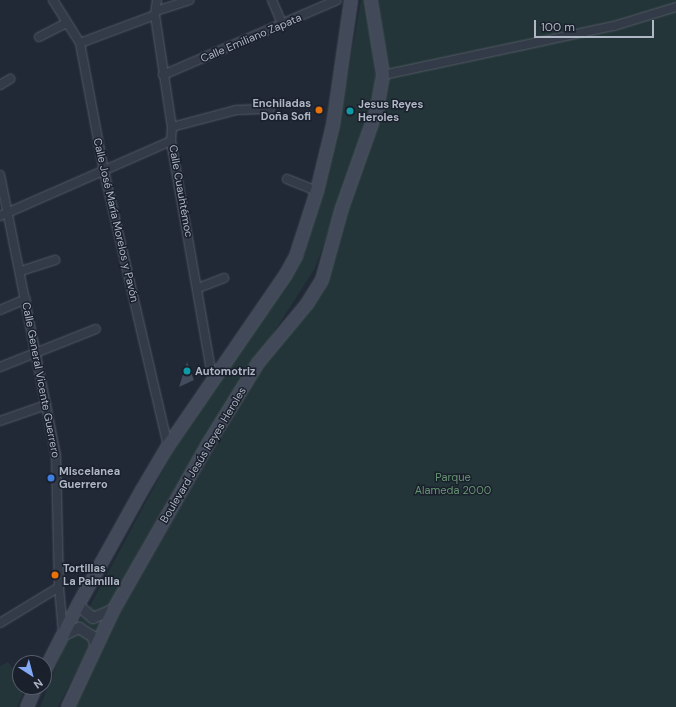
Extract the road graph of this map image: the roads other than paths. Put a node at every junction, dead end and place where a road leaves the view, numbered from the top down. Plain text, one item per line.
1 (53, 0) edge
2 (157, 0) edge
3 (189, 0) edge
4 (272, 0) edge
5 (337, 0) edge
6 (351, 0) edge
7 (371, 0) edge
8 (676, 7) edge
9 (156, 13) junction
10 (67, 23) junction
11 (282, 24) junction
12 (39, 37) dead end
13 (80, 43) junction
14 (164, 75) junction
15 (383, 75) junction
16 (10, 78) dead end
17 (0, 85) edge
18 (270, 109) dead end
19 (172, 127) junction
20 (171, 141) junction
21 (104, 171) junction
22 (0, 176) edge
23 (286, 179) dead end
24 (317, 191) junction
25 (9, 212) junction
26 (0, 216) edge
27 (55, 260) dead end
28 (21, 271) junction
29 (224, 278) dead end
30 (198, 288) junction
31 (26, 299) junction
32 (0, 310) edge
33 (96, 329) dead end
34 (37, 353) junction
35 (0, 367) edge
36 (213, 382) junction
37 (46, 405) junction
38 (0, 421) edge
39 (168, 446) junction
40 (59, 587) junction
41 (78, 605) junction
42 (114, 609) junction
43 (0, 623) edge
44 (64, 635) junction
45 (96, 646) junction
46 (52, 657) edge
47 (32, 695) edge
48 (27, 707) edge
49 (68, 707) edge

1 - 10 street, Calle José María Morelos y Pavón
2 - 9 street, Calle Cuauhtémoc
3 - 9 street
4 - 11 street
5 - 11 street, Calle Emiliano Zapata
6 - 24 main road
7 - 15 main road, Boulevard Jesús Reyes Heroles
8 - 15 street
9 - 13 street
9 - 14 street, Calle Cuauhtémoc
10 - 12 street
10 - 13 street, Calle José María Morelos y Pavón
11 - 14 street, Calle Emiliano Zapata
13 - 21 street, Calle José María Morelos y Pavón
14 - 19 street, Calle Cuauhtémoc
15 - 42 main road, Boulevard Jesús Reyes Heroles
16 - 17 street
18 - 19 street
19 - 20 street, Calle Cuauhtémoc
20 - 21 street
20 - 30 street, Calle Cuauhtémoc
21 - 25 street
21 - 39 street, Calle José María Morelos y Pavón
22 - 25 street, Calle General Vicente Guerrero
23 - 24 street
24 - 36 main road
25 - 26 street
25 - 28 street, Calle General Vicente Guerrero
27 - 28 street
28 - 31 street, Calle General Vicente Guerrero
29 - 30 street
30 - 36 street, Calle Cuauhtémoc
31 - 32 street
31 - 34 street, Calle General Vicente Guerrero
33 - 34 street
34 - 35 street
34 - 37 street, Calle General Vicente Guerrero
36 - 39 main road
37 - 38 street
37 - 40 street, Calle General Vicente Guerrero
39 - 41 main road
40 - 43 street
40 - 44 street, Calle General Vicente Guerrero
41 - 42 street
41 - 44 main road
42 - 45 main road, Boulevard Jesús Reyes Heroles
44 - 45 street
44 - 46 main road
45 - 49 main road, Boulevard Jesús Reyes Heroles
47 - 48 main road

